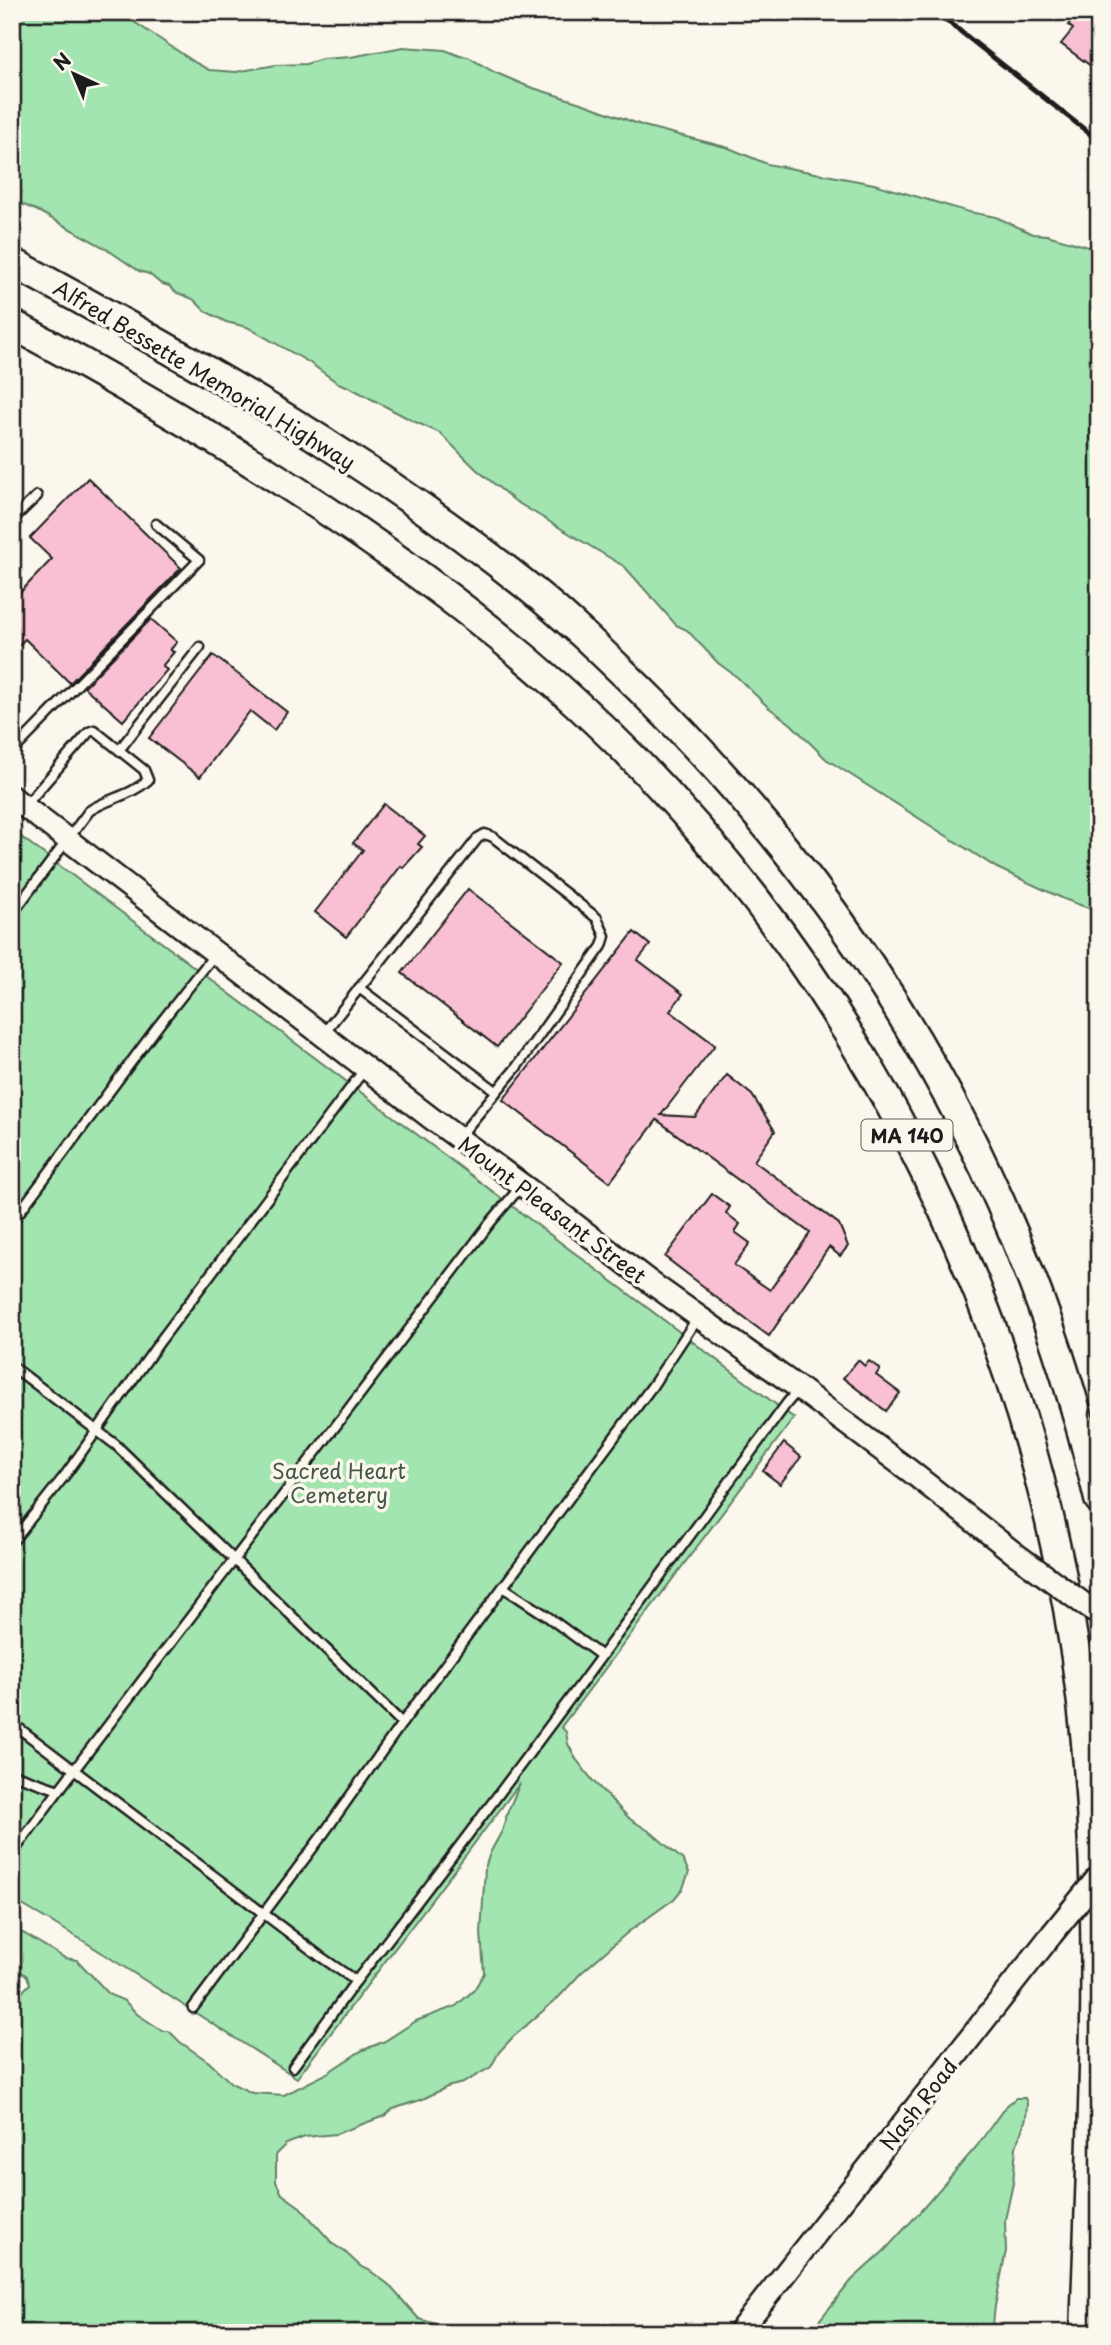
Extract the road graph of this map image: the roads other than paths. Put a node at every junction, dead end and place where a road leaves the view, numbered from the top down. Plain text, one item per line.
1 (12, 262) edge
2 (12, 324) edge
3 (37, 496) dead end
4 (12, 520) edge
5 (156, 524) dead end
6 (200, 647) dead end
7 (12, 736) edge
8 (20, 743) junction
9 (120, 749) junction
10 (12, 752) edge
11 (18, 801) edge
12 (69, 840) junction
13 (12, 914) edge
14 (216, 953) junction
15 (359, 988) junction
16 (323, 1034) junction
17 (366, 1068) junction
18 (496, 1091) junction
19 (458, 1138) junction
20 (522, 1185) junction
21 (12, 1222) edge
22 (698, 1316) junction
23 (12, 1366) edge
24 (800, 1389) junction
25 (96, 1429) junction
26 (1099, 1499) edge
27 (12, 1542) edge
28 (233, 1560) junction
29 (503, 1587) junction
30 (1099, 1615) edge
31 (600, 1655) junction
32 (12, 1723) edge
33 (402, 1723) junction
34 (75, 1769) junction
35 (12, 1774) edge
36 (59, 1790) junction
37 (12, 1854) edge
38 (1099, 1876) edge
39 (264, 1913) junction
40 (356, 1981) junction
41 (193, 2008) dead end
42 (293, 2067) dead end
43 (738, 2333) edge
44 (1085, 2333) edge

1 - 26 highway, Alfred Bessette Memorial Highway / MA 140
2 - 44 highway, MA 140
3 - 4 lane
5 - 8 lane
6 - 9 lane
7 - 8 lane
8 - 10 lane
9 - 11 lane
9 - 12 lane
11 - 12 main road, Mount Pleasant Street
12 - 13 lane
12 - 14 main road, Mount Pleasant Street
14 - 16 main road, Mount Pleasant Street
14 - 21 lane
15 - 16 lane
15 - 18 lane
15 - 18 lane
16 - 17 main road, Mount Pleasant Street
17 - 19 main road, Mount Pleasant Street
17 - 25 lane
18 - 19 lane
19 - 20 main road, Mount Pleasant Street
20 - 22 main road, Mount Pleasant Street
20 - 28 lane
22 - 24 main road, Mount Pleasant Street
22 - 29 lane
23 - 25 lane
24 - 30 main road, Mount Pleasant Street, bridge
24 - 31 lane
25 - 27 lane
25 - 28 lane
28 - 33 lane
28 - 34 lane
29 - 31 lane
29 - 33 lane
31 - 40 lane
32 - 34 lane
33 - 39 lane
34 - 36 lane
34 - 39 lane
35 - 36 lane
36 - 37 lane
38 - 43 main road, Nash Road, bridge
39 - 40 lane
39 - 41 lane
40 - 42 lane

